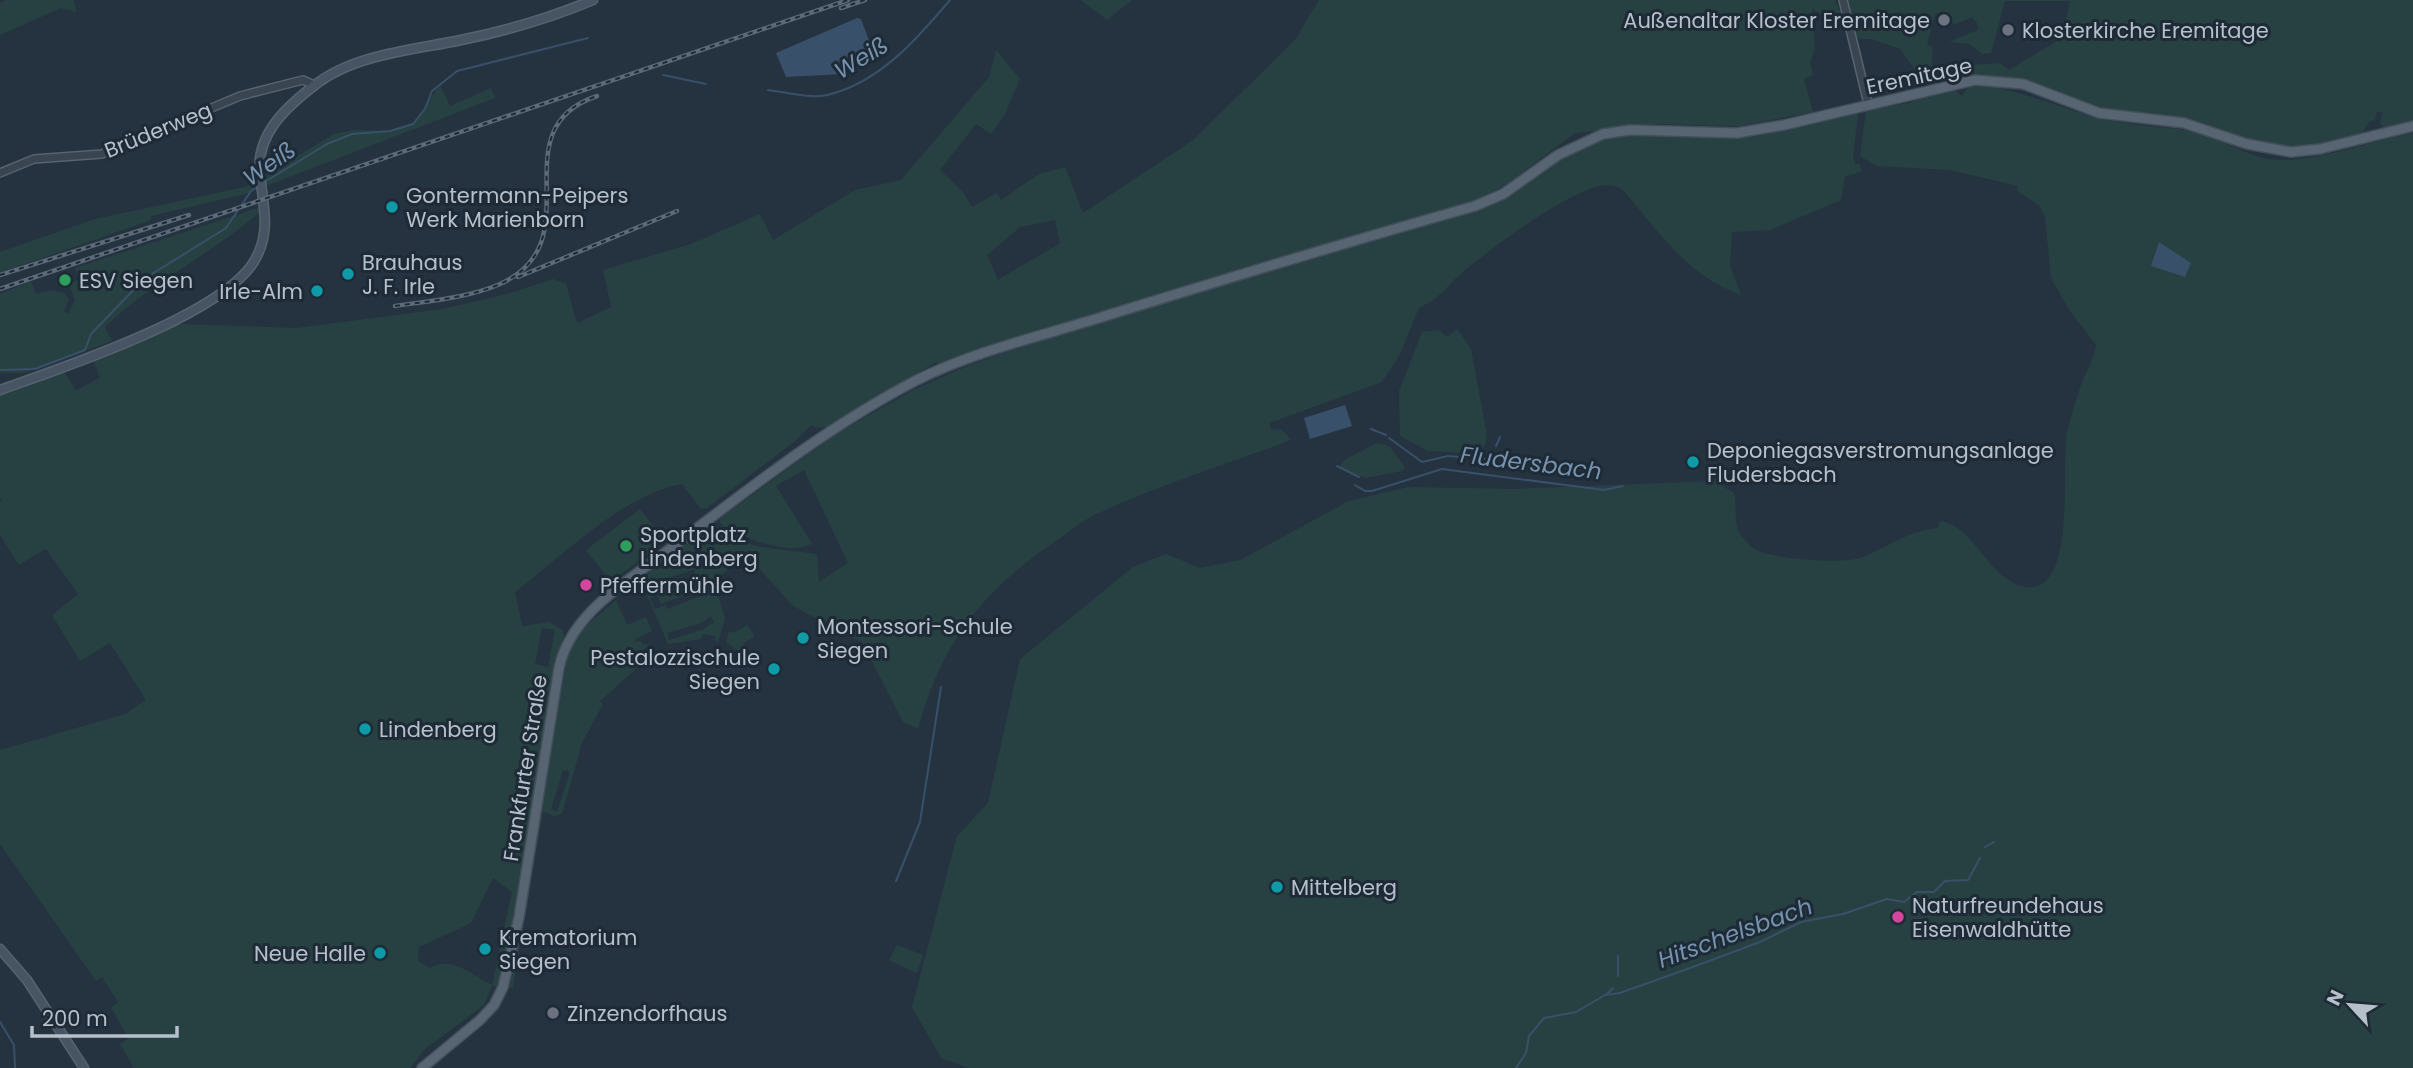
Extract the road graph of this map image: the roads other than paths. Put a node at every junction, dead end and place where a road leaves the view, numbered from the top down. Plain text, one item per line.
1 (593, 0) edge
2 (1843, 0) edge
3 (314, 85) junction
4 (1867, 104) junction
5 (2413, 126) edge
6 (0, 173) edge
7 (0, 390) edge
8 (721, 510) joint
9 (0, 949) edge
10 (84, 1068) edge
11 (422, 1068) edge

1 - 3 main road
2 - 4 street
3 - 6 street, Brüderweg
3 - 7 main road
4 - 5 main road, Eremitage
4 - 8 main road, Eremitage
8 - 11 main road, Frankfurter Straße
9 - 10 main road

